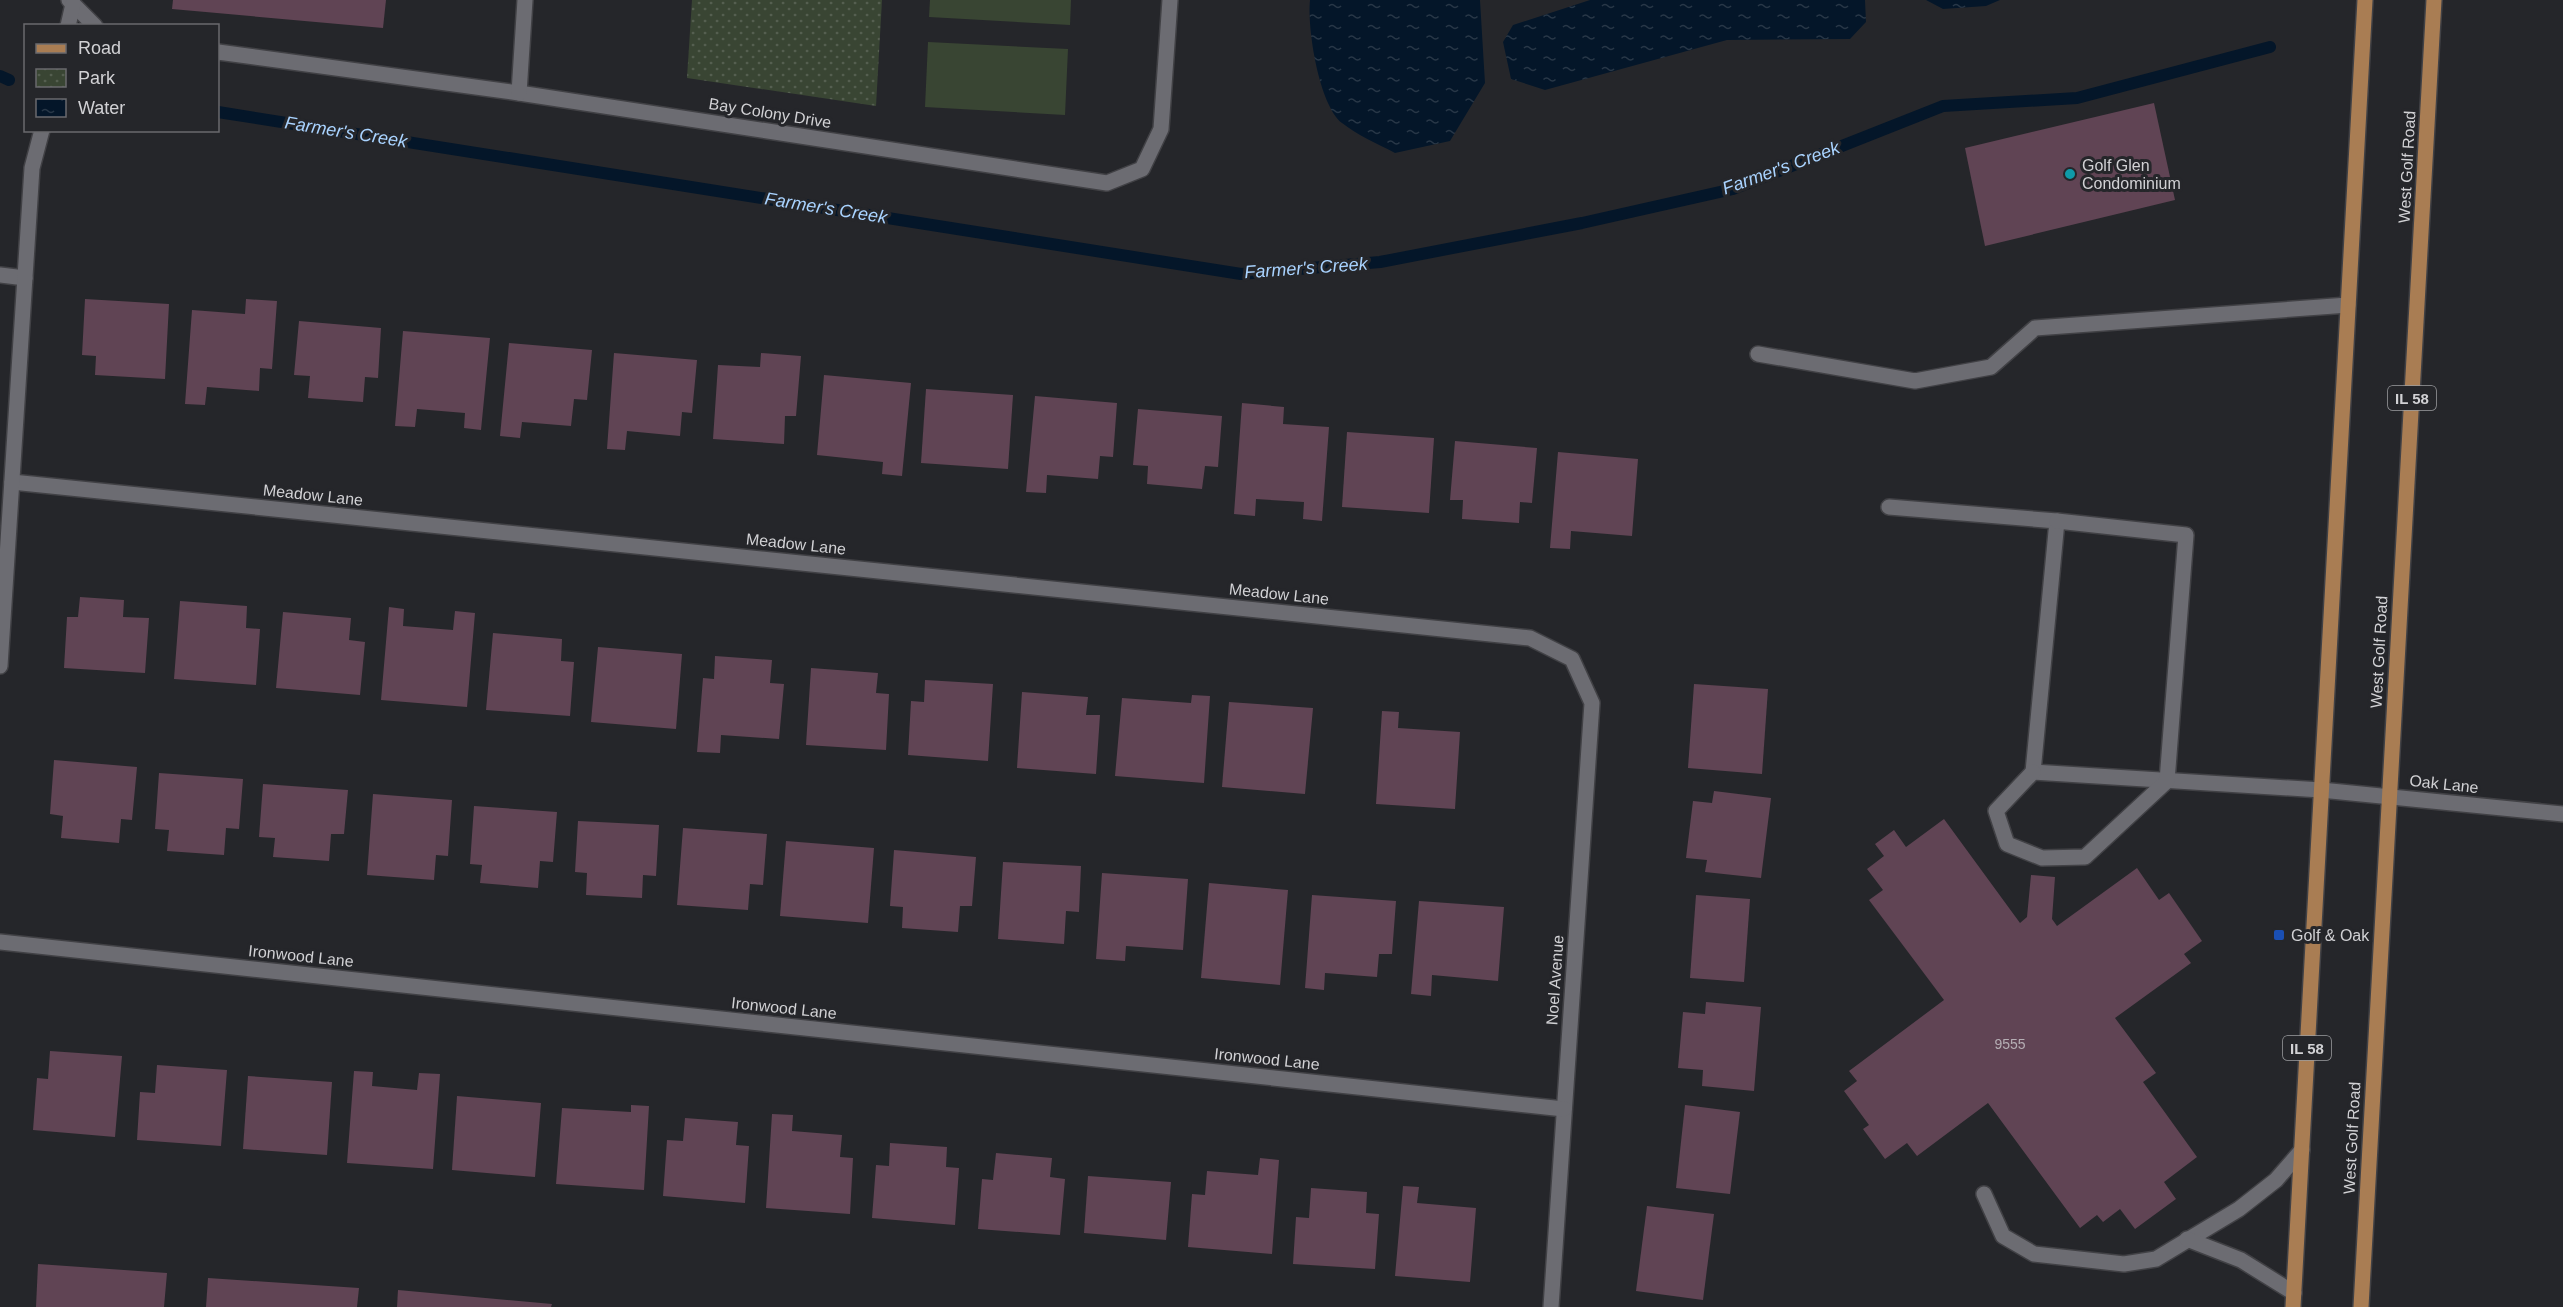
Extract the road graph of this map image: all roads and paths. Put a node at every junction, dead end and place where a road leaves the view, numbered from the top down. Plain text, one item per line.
1 (525, 0) edge
2 (1170, 0) edge
3 (2365, 0) edge
4 (2434, 0) edge
5 (71, 2) edge
6 (68, 24) edge
7 (93, 24) edge
8 (219, 52) edge
9 (519, 93) junction
10 (41, 132) edge
11 (0, 275) edge
12 (25, 278) junction
13 (2348, 305) junction
14 (1758, 354) dead end
15 (12, 482) junction
16 (1888, 507) dead end
17 (2057, 521) junction
18 (1572, 658) joint
19 (0, 666) edge
20 (2033, 772) junction
21 (2167, 781) junction
22 (2321, 790) junction
23 (2389, 796) junction
24 (2563, 814) edge
25 (0, 942) edge
26 (1564, 1109) junction
27 (2302, 1150) junction
28 (1984, 1194) dead end
29 (2187, 1239) junction
30 (2293, 1300) edge
31 (1551, 1307) edge
32 (2361, 1307) edge

1 - 9 street
2 - 9 street, Bay Colony Drive
3 - 13 main road, IL 58
4 - 23 main road, West Golf Road / IL 58
5 - 6 street
5 - 7 street
8 - 9 street, Bay Colony Drive
10 - 12 street
11 - 12 street
12 - 15 street
13 - 14 street
13 - 22 main road, IL 58
15 - 18 street, Meadow Lane
15 - 19 street
16 - 17 street
17 - 20 street
17 - 21 street
18 - 26 street, Noel Avenue
20 - 21 street, Oak Lane
20 - 21 street
21 - 22 street, Oak Lane
22 - 23 street, Oak Lane
22 - 27 main road, IL 58
23 - 24 street, Oak Lane
23 - 32 main road, West Golf Road / IL 58
25 - 26 street, Ironwood Lane
26 - 31 street, Noel Avenue
27 - 29 street
27 - 30 main road, IL 58
28 - 29 street
29 - 30 street

